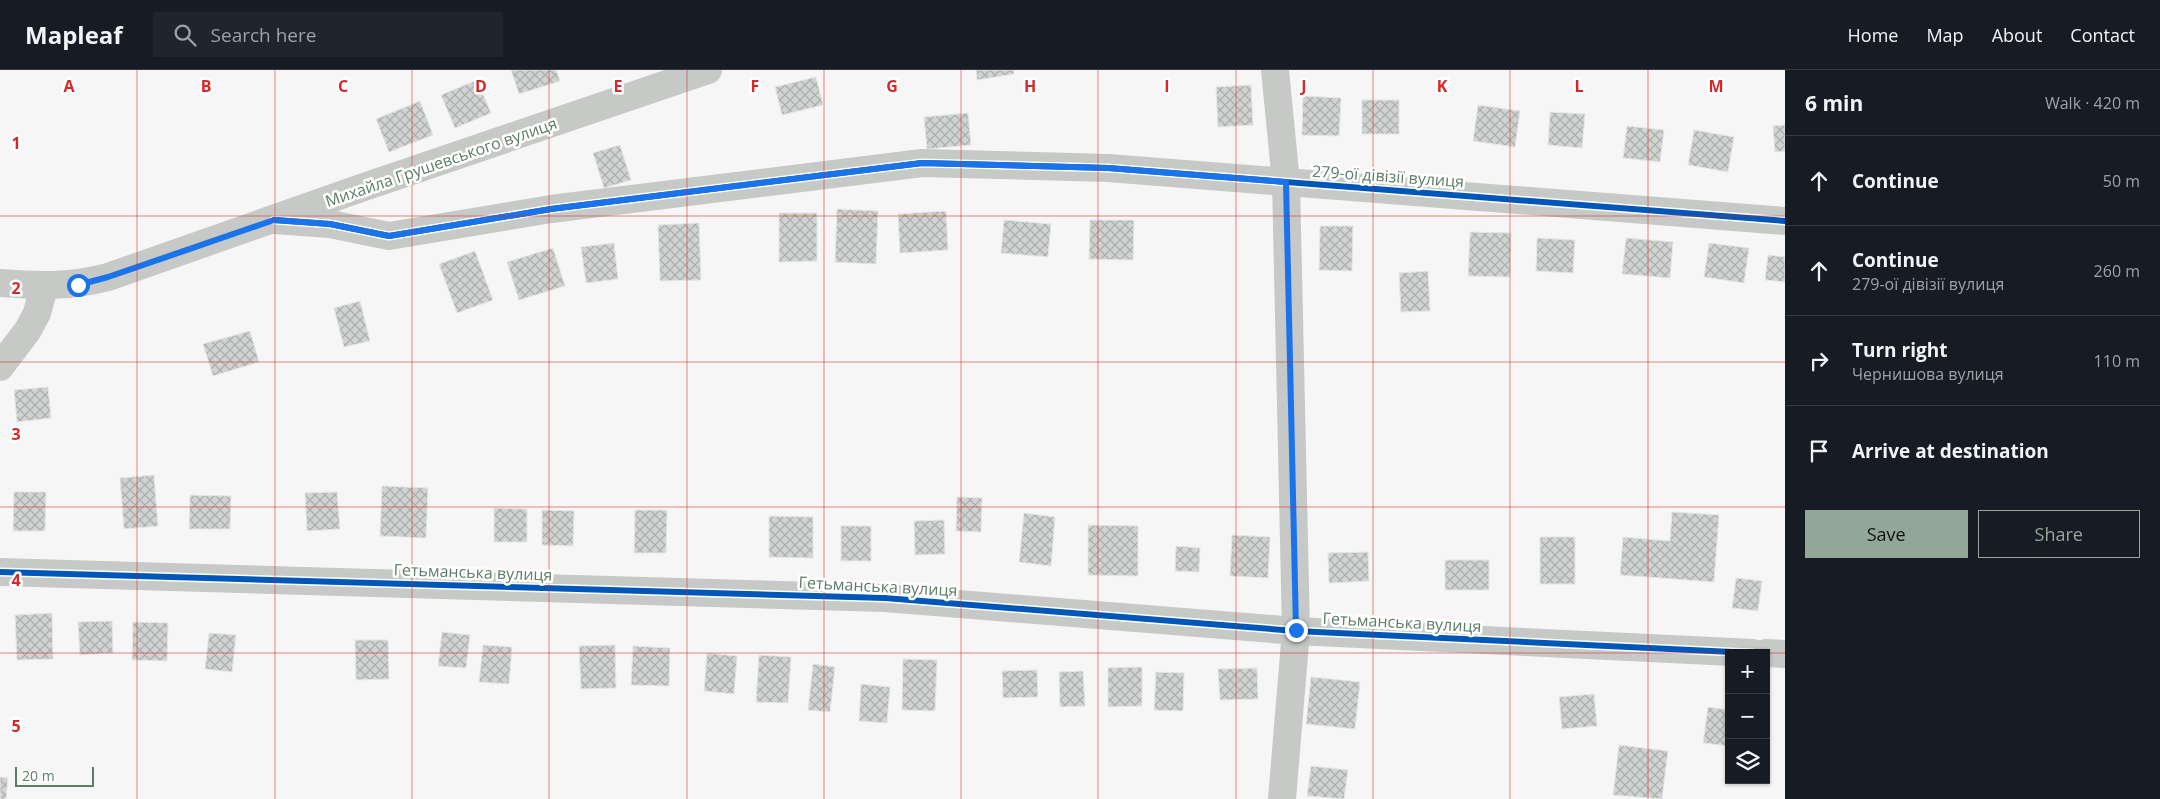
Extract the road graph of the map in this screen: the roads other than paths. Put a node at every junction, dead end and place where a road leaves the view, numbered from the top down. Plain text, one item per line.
1 (708, 70) edge
2 (1275, 70) edge
3 (1286, 182) junction
4 (274, 220) junction
5 (1785, 221) edge
6 (0, 284) edge
7 (44, 287) junction
8 (0, 367) edge
9 (0, 572) edge
10 (1296, 630) junction
11 (1725, 652) edge
12 (1770, 653) edge
13 (1785, 654) edge
14 (1282, 799) edge

1 - 4 street, Михайла Грушевського вулиця
2 - 3 street
3 - 4 street, 279-ої дівізії вулиця
3 - 5 street, 279-ої дівізії вулиця
3 - 10 street
4 - 7 street, Михайла Грушевського вулиця
6 - 7 street, Михайла Грушевського вулиця
7 - 8 street
9 - 10 street, Гетьманська вулиця
10 - 11 street, Гетьманська вулиця
10 - 14 street
12 - 13 street

